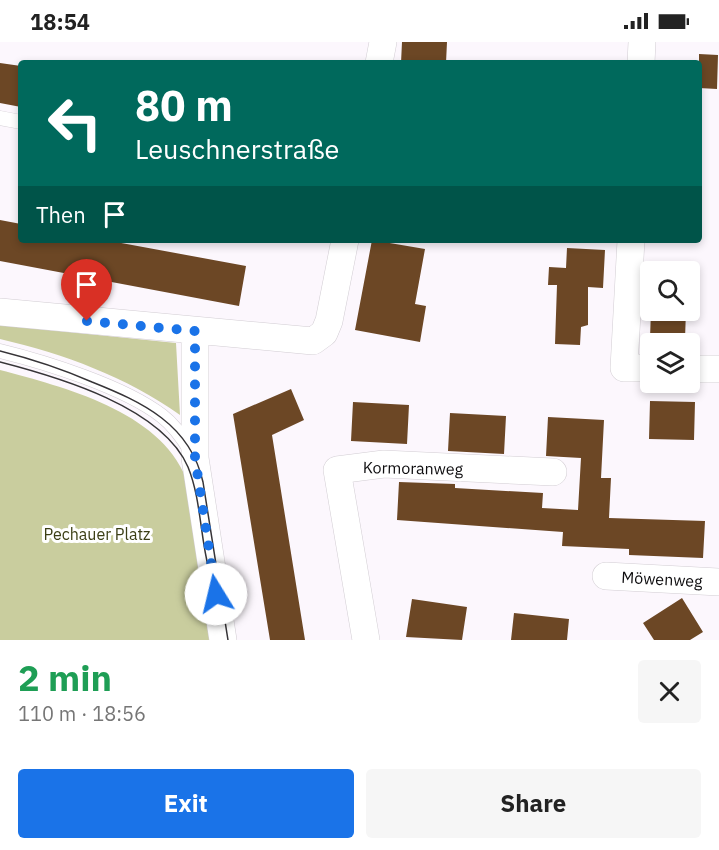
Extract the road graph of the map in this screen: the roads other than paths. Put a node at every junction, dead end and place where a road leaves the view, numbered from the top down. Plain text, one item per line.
1 (383, 42) edge
2 (642, 42) edge
3 (380, 60) edge
4 (641, 60) edge
5 (0, 118) edge
6 (18, 121) edge
7 (344, 243) edge
8 (631, 243) edge
9 (0, 312) edge
10 (195, 331) junction
11 (0, 351) edge
12 (640, 368) edge
13 (700, 369) edge
14 (719, 369) edge
15 (195, 458) junction
16 (553, 472) dead end
17 (606, 576) dead end
18 (719, 582) edge
19 (224, 640) edge
20 (366, 640) edge

1 - 3 street
2 - 4 street
5 - 6 lane
7 - 10 street
8 - 12 street
9 - 10 street
10 - 15 street
11 - 15 lane
13 - 14 street
15 - 19 street
16 - 20 street, Kormoranweg
17 - 18 street, Möwenweg

